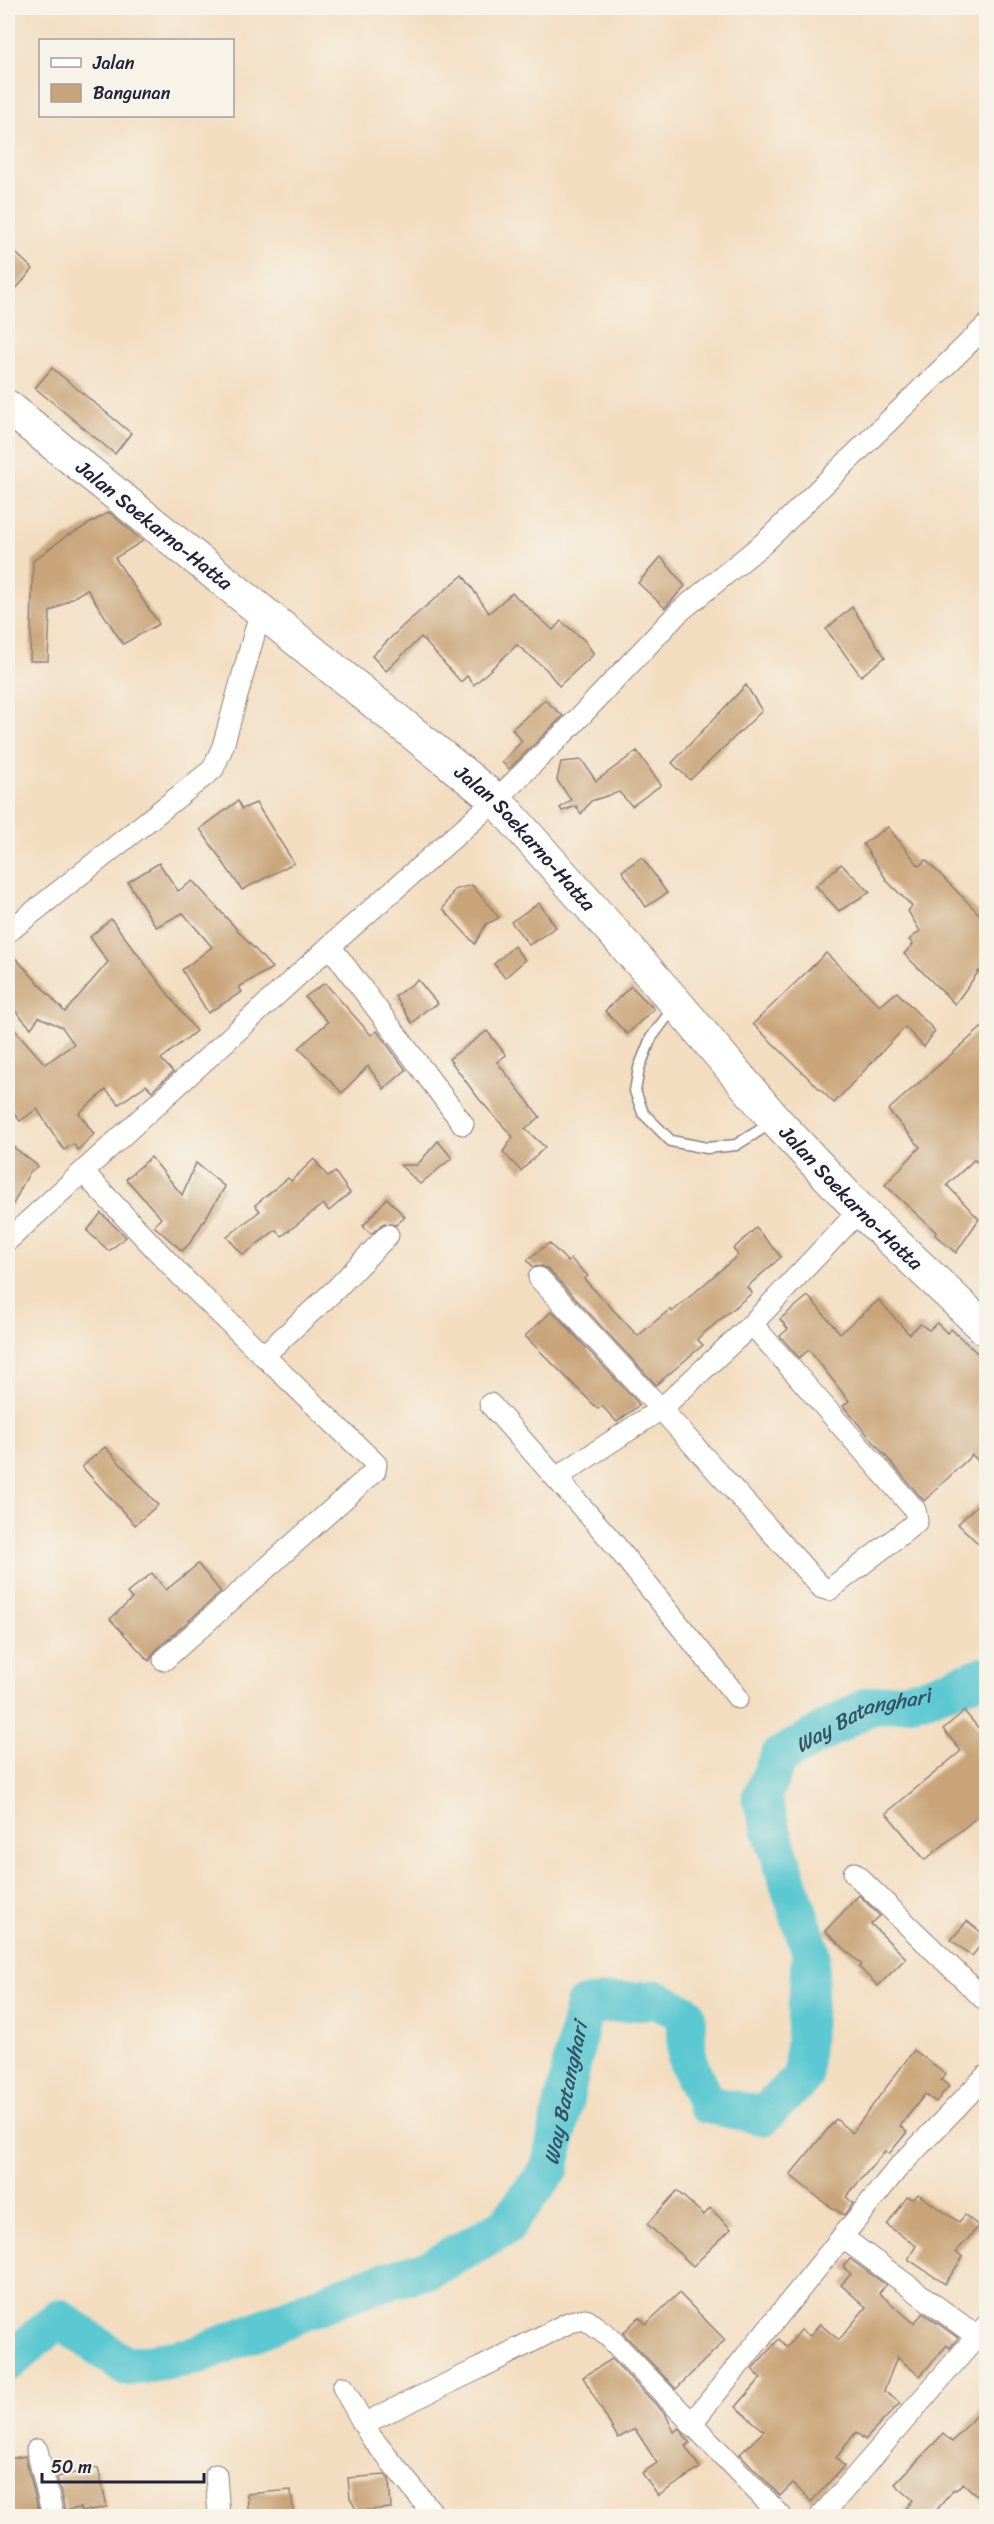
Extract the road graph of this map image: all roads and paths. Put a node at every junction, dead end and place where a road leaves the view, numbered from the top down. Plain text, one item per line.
1 (987, 326) edge
2 (8, 407) edge
3 (261, 610) junction
4 (496, 800) junction
5 (8, 932) edge
6 (330, 946) junction
7 (677, 1004) junction
8 (776, 1121) junction
9 (463, 1124) dead end
10 (83, 1172) junction
11 (860, 1210) junction
12 (388, 1234) dead end
13 (8, 1240) edge
14 (539, 1278) dead end
15 (752, 1324) junction
16 (987, 1329) edge
17 (264, 1355) junction
18 (490, 1404) dead end
19 (661, 1409) junction
20 (556, 1478) junction
21 (164, 1660) dead end
22 (738, 1698) dead end
23 (854, 1873) dead end
24 (987, 2001) edge
25 (987, 2076) edge
26 (842, 2237) junction
27 (984, 2335) edge
28 (343, 2387) dead end
29 (363, 2424) junction
30 (691, 2424) junction
31 (37, 2450) dead end
32 (216, 2475) dead end
33 (53, 2517) edge
34 (219, 2517) edge
35 (435, 2517) edge
36 (781, 2517) edge
37 (821, 2517) edge

1 - 4 street
2 - 3 main road, Jalan Soekarno-Hatta
3 - 4 main road, Jalan Soekarno-Hatta
3 - 5 street
4 - 6 street
4 - 7 main road, Jalan Soekarno-Hatta
6 - 9 street
6 - 10 street
7 - 8 main road, Jalan Soekarno-Hatta
7 - 8 lane
8 - 11 main road, Jalan Soekarno-Hatta
10 - 13 street
10 - 17 street
11 - 15 street
11 - 16 main road, Jalan Soekarno-Hatta
12 - 17 street
14 - 19 street
15 - 19 street
15 - 19 street
17 - 21 street
18 - 20 street
19 - 20 street
20 - 22 street
23 - 24 street
25 - 26 street
26 - 27 street
26 - 30 street
27 - 37 street
28 - 29 street
29 - 30 street
29 - 35 street
30 - 36 street
31 - 33 street
32 - 34 street

